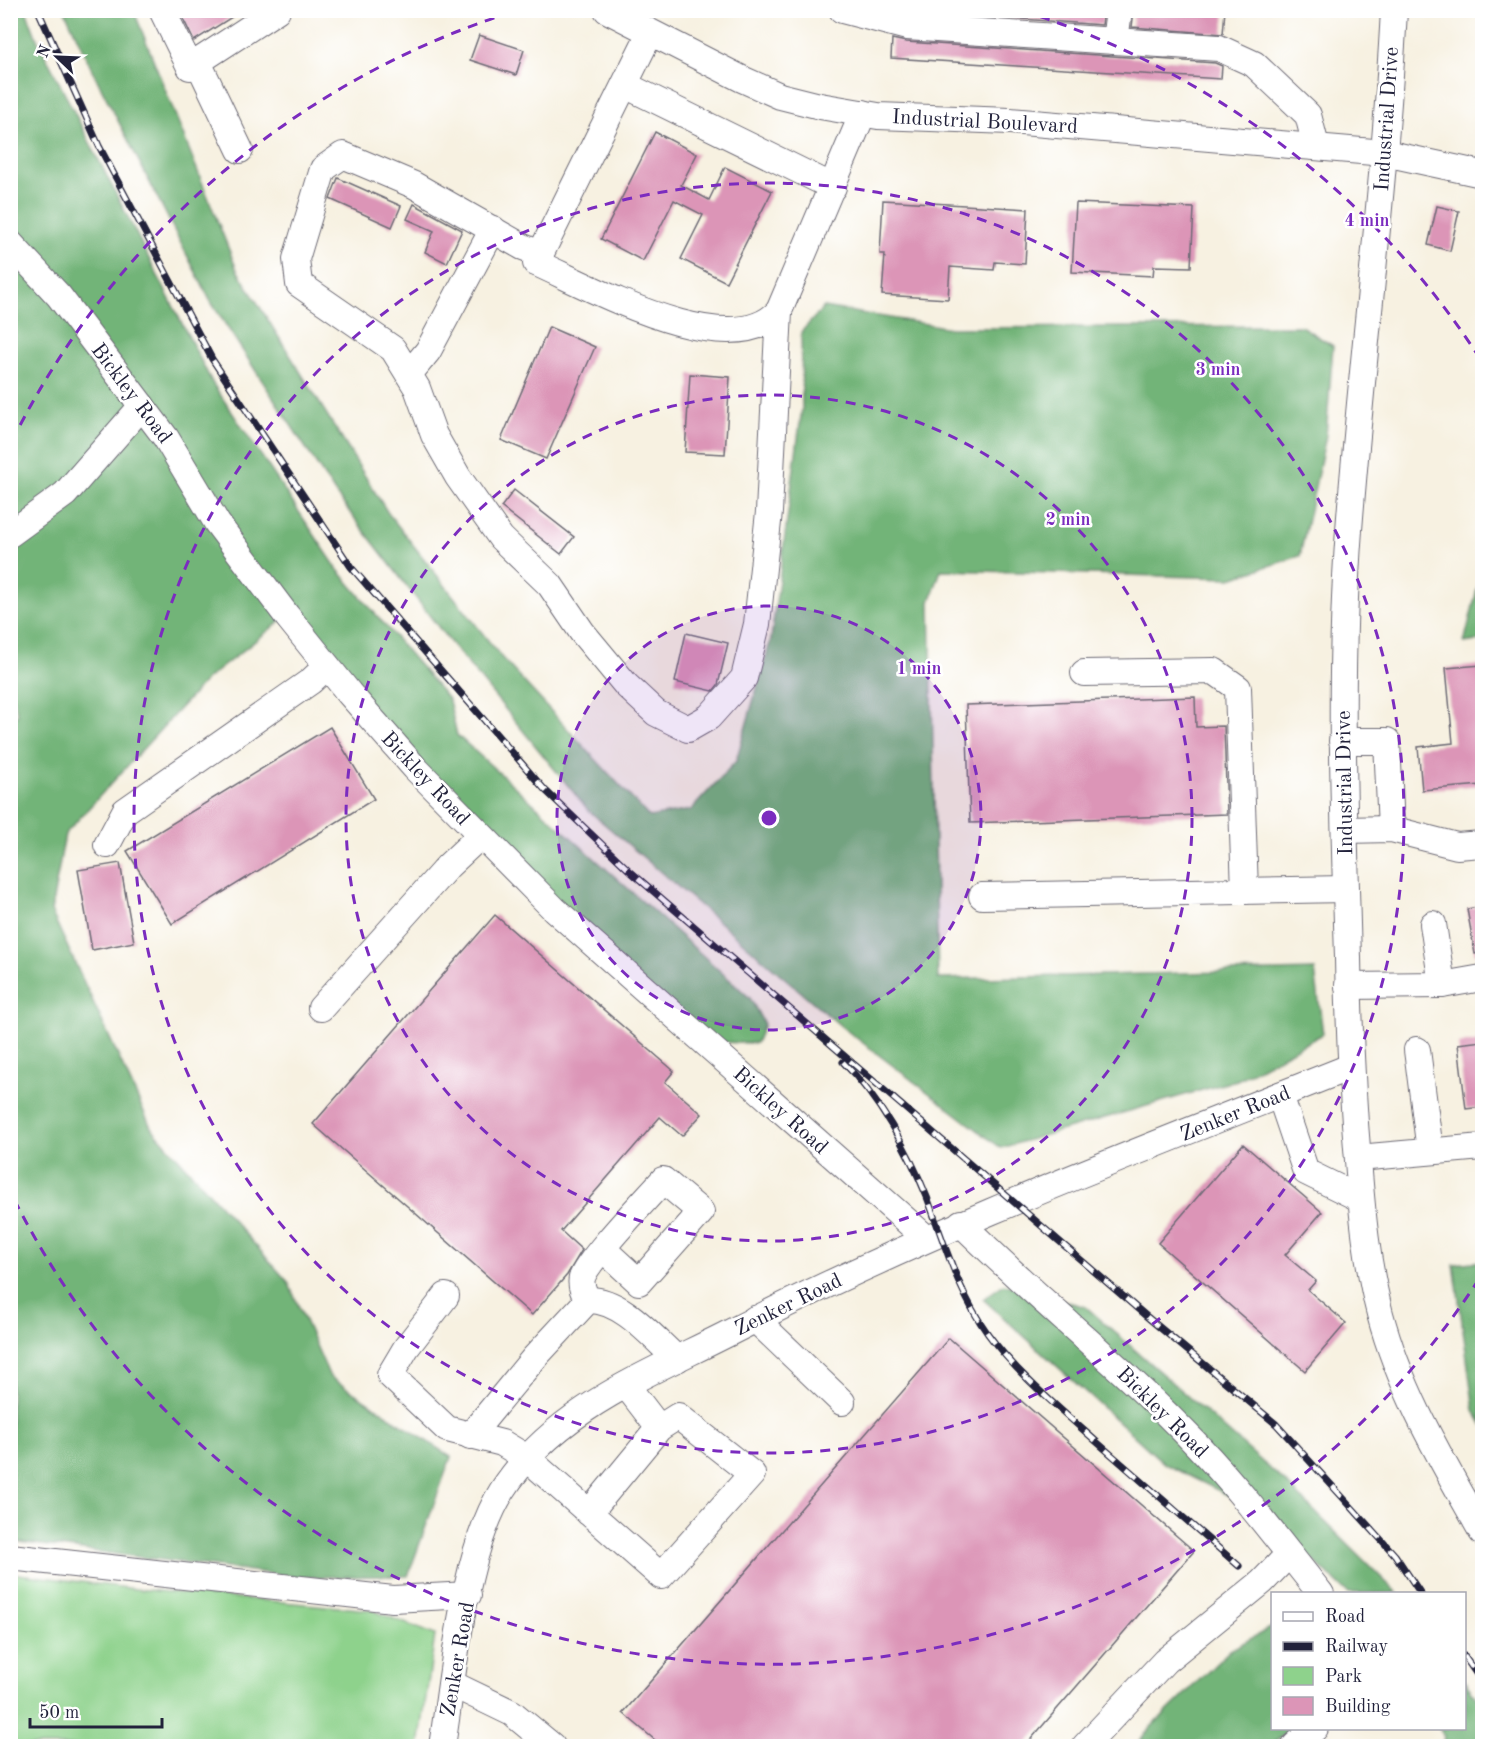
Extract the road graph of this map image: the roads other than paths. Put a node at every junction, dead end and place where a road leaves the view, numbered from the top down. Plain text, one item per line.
1 (162, 10) edge
2 (277, 10) edge
3 (842, 10) edge
4 (1119, 10) edge
5 (1394, 10) edge
6 (607, 11) edge
7 (650, 33) junction
8 (1116, 41) junction
9 (198, 62) junction
10 (624, 85) junction
11 (863, 113) junction
12 (1316, 146) junction
13 (240, 150) dead end
14 (1385, 153) junction
15 (1482, 174) edge
16 (833, 187) junction
17 (493, 229) junction
18 (10, 243) edge
19 (541, 254) junction
20 (779, 311) junction
21 (409, 374) junction
22 (142, 406) junction
23 (10, 534) edge
24 (327, 666) junction
25 (1084, 673) dead end
26 (1342, 741) junction
27 (1391, 829) junction
28 (1345, 830) junction
29 (480, 836) junction
30 (1482, 844) edge
31 (107, 845) dead end
32 (1346, 889) junction
33 (1245, 891) junction
34 (982, 896) dead end
35 (1433, 924) dead end
36 (1482, 978) edge
37 (1442, 985) junction
38 (1348, 986) junction
39 (321, 1008) dead end
40 (1417, 1050) dead end
41 (1350, 1067) junction
42 (1280, 1095) junction
43 (1482, 1147) edge
44 (1430, 1152) junction
45 (1358, 1158) junction
46 (1361, 1199) junction
47 (961, 1223) junction
48 (926, 1238) junction
49 (603, 1249) dead end
50 (446, 1296) dead end
51 (588, 1300) junction
52 (755, 1319) junction
53 (676, 1359) junction
54 (626, 1385) junction
55 (842, 1402) dead end
56 (659, 1428) junction
57 (470, 1436) junction
58 (527, 1458) junction
59 (589, 1512) junction
60 (1482, 1532) edge
61 (1289, 1554) junction
62 (10, 1557) edge
63 (1320, 1592) edge
64 (468, 1595) junction
65 (452, 1684) junction
66 (1313, 1730) edge
67 (442, 1746) edge
68 (552, 1746) edge
69 (1085, 1746) edge
70 (1295, 1746) edge

1 - 9 street
2 - 9 street
3 - 8 street
4 - 8 street
5 - 14 street, Industrial Drive
6 - 7 street, Industrial Boulevard
7 - 10 street
7 - 11 street, Industrial Boulevard
8 - 12 street
9 - 13 street
10 - 16 street
10 - 19 street
11 - 12 street, Industrial Boulevard
11 - 16 street
12 - 14 street, Industrial Boulevard
14 - 15 street, Industrial Boulevard
14 - 26 street, Industrial Drive
16 - 20 street
17 - 19 street
17 - 21 street
17 - 21 street
18 - 22 street, Bickley Road
19 - 20 street
20 - 21 street
22 - 23 street
22 - 24 street, Bickley Road
24 - 29 street, Bickley Road
24 - 31 street
25 - 33 street
26 - 27 street
26 - 28 street, Industrial Drive
27 - 28 street
27 - 30 street
28 - 32 street, Industrial Drive
29 - 39 street
29 - 48 street, Bickley Road
32 - 33 street
32 - 38 street, Industrial Drive
33 - 34 street
35 - 37 street
36 - 37 street
37 - 38 street
38 - 41 street, Industrial Drive
40 - 44 street
41 - 42 street, Zenker Road
41 - 45 street, Industrial Drive
42 - 46 street
42 - 47 street, Zenker Road
43 - 44 street
44 - 45 street
45 - 46 street, Industrial Drive
46 - 60 street, Industrial Drive
47 - 48 street, Zenker Road
47 - 61 street, Bickley Road
48 - 52 street, Zenker Road
49 - 51 street
50 - 57 street
51 - 53 street
51 - 57 street
52 - 53 street, Zenker Road
52 - 55 street
53 - 54 street, Zenker Road
54 - 56 street
54 - 58 street, Zenker Road
56 - 59 street
56 - 59 street
57 - 58 street
58 - 59 street
58 - 64 street, Zenker Road
61 - 63 street, Bickley Road
61 - 69 street
62 - 64 street
64 - 65 street, Zenker Road
65 - 67 street, Zenker Road
65 - 68 street
66 - 70 street

